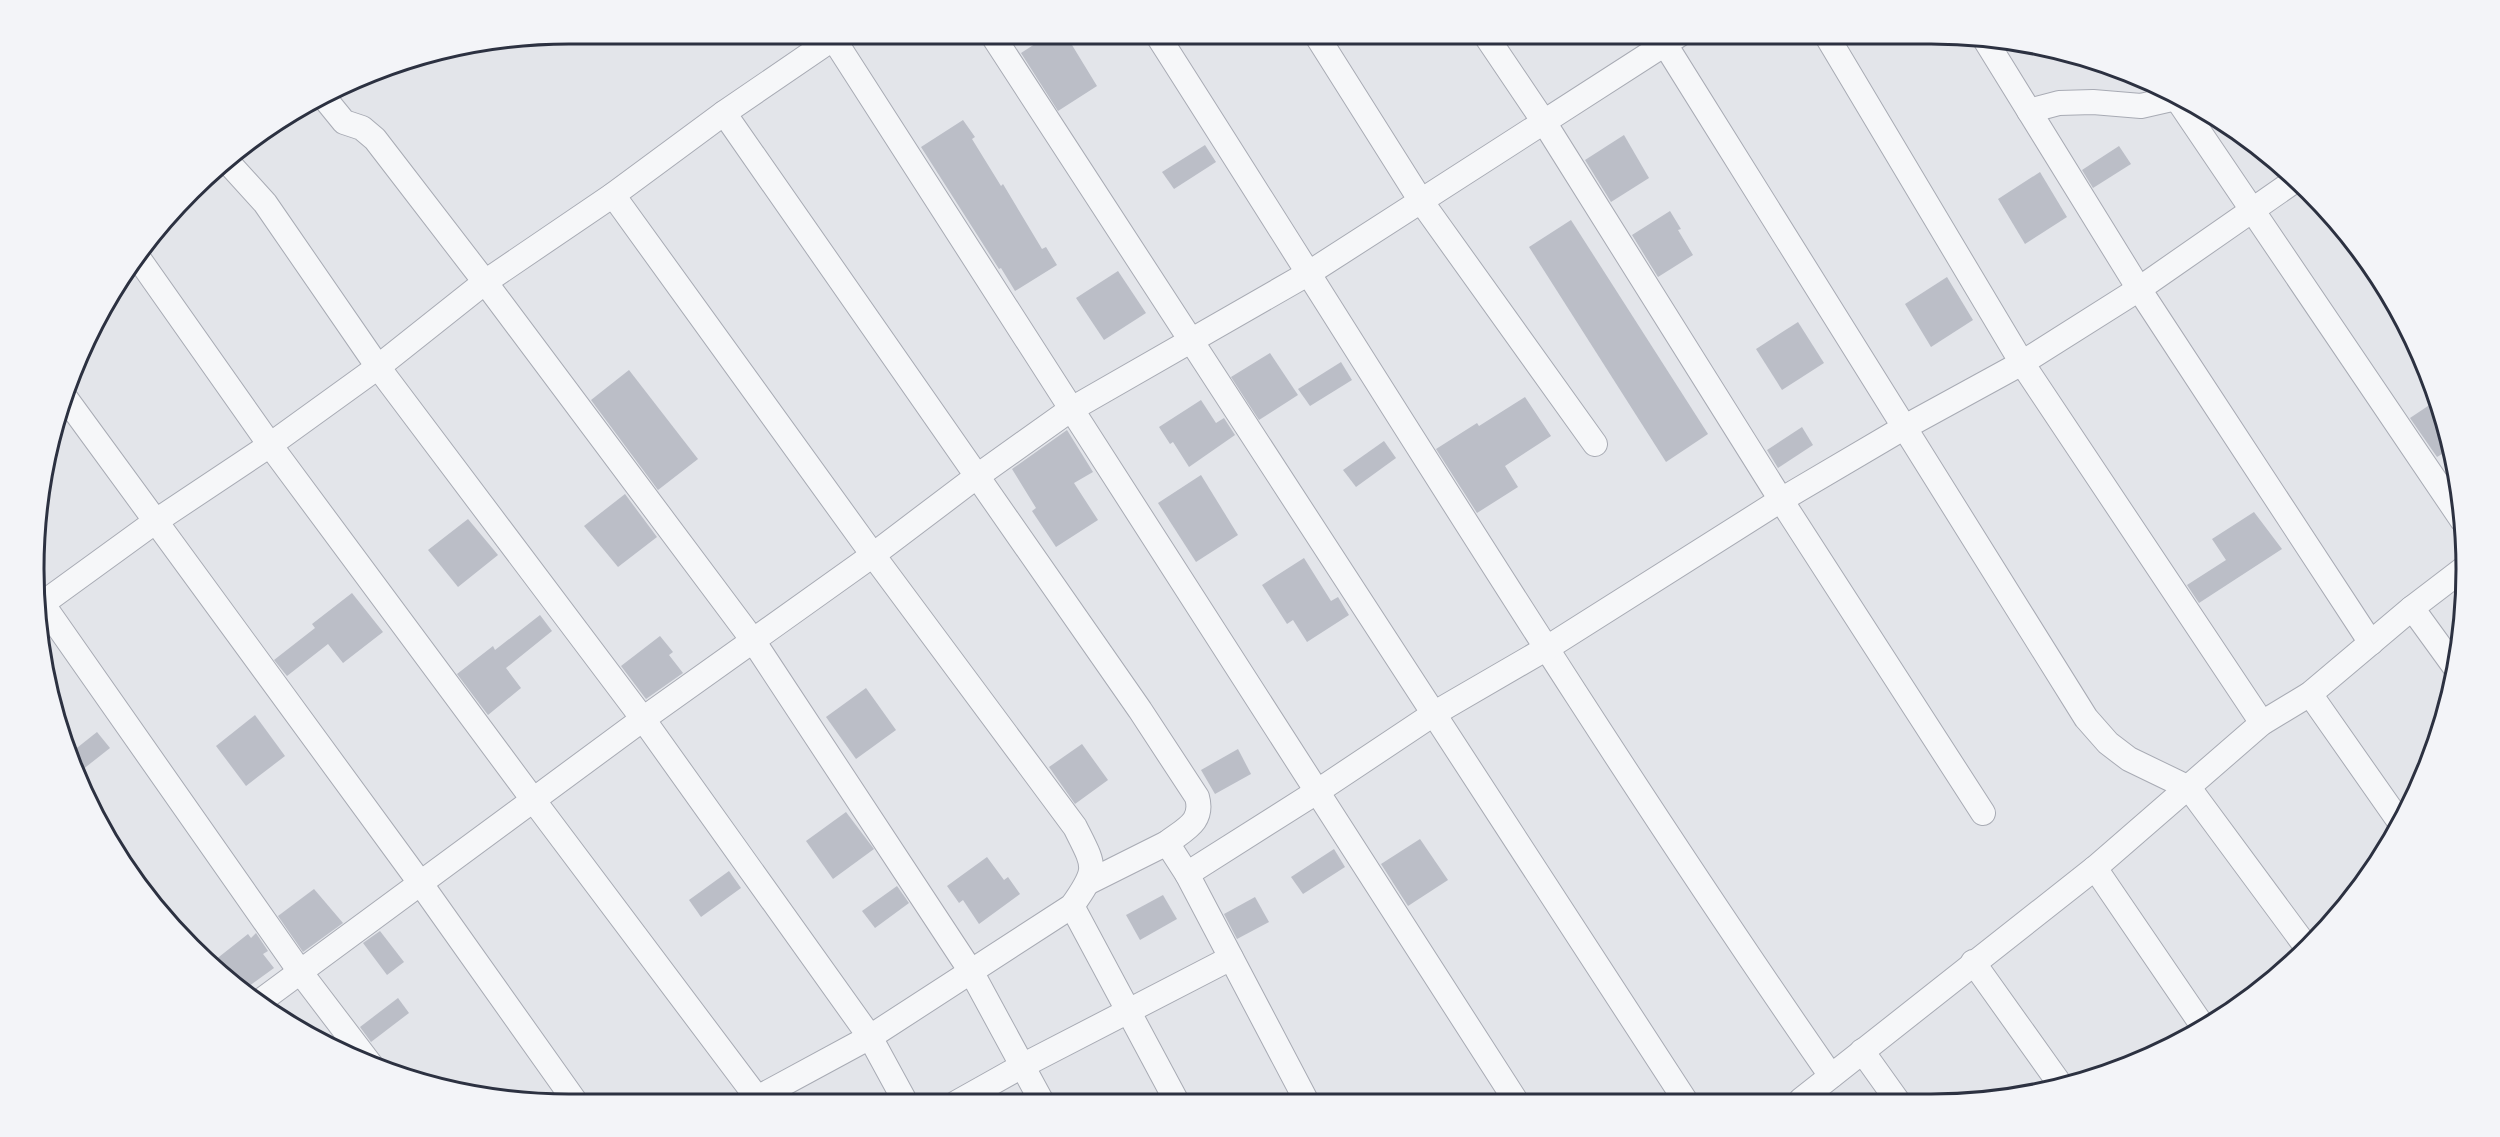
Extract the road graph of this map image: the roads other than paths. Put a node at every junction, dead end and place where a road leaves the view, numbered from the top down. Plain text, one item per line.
1 (824, 44) edge
2 (843, 44) edge
3 (998, 44) edge
4 (1163, 44) edge
5 (1322, 44) edge
6 (1491, 44) edge
7 (1658, 44) edge
8 (1672, 44) edge
9 (1832, 44) edge
10 (1990, 47) edge
11 (2165, 99) edge
12 (328, 102) edge
13 (2183, 108) edge
14 (2029, 111) junction
15 (724, 113) junction
16 (1544, 122) junction
17 (232, 166) edge
18 (2289, 184) edge
19 (613, 195) junction
20 (1421, 201) junction
21 (2252, 209) junction
22 (142, 263) edge
23 (1310, 273) junction
24 (485, 282) junction
25 (2139, 289) junction
26 (1189, 340) junction
27 (2022, 363) junction
28 (378, 367) junction
29 (70, 404) edge
30 (1070, 410) junction
31 (1905, 427) junction
32 (1595, 444) dead end
33 (270, 445) junction
34 (976, 477) junction
35 (1781, 500) junction
36 (2453, 506) edge
37 (156, 521) junction
38 (873, 555) junction
39 (2456, 575) edge
40 (45, 600) edge
41 (2412, 608) junction
42 (46, 611) edge
43 (752, 639) junction
44 (2371, 643) junction
45 (1547, 648) junction
46 (2448, 658) edge
47 (2310, 694) junction
48 (1435, 713) junction
49 (643, 719) junction
50 (2262, 723) junction
51 (2189, 788) junction
52 (1318, 791) junction
53 (534, 801) junction
54 (1983, 813) dead end
55 (2395, 814) edge
56 (1167, 843) junction
57 (2095, 868) junction
58 (1186, 874) junction
59 (1089, 882) junction
60 (421, 884) junction
61 (1072, 906) junction
62 (2302, 941) edge
63 (1231, 958) junction
64 (1973, 962) junction
65 (301, 973) junction
66 (972, 973) junction
67 (266, 997) edge
68 (1128, 1011) junction
69 (2199, 1020) edge
70 (870, 1037) junction
71 (360, 1050) edge
72 (1862, 1051) junction
73 (1022, 1066) junction
74 (1831, 1076) junction
75 (2056, 1078) edge
76 (570, 1094) edge
77 (750, 1094) edge
78 (770, 1094) edge
79 (901, 1094) edge
80 (972, 1094) edge
81 (1038, 1094) edge
82 (1173, 1094) edge
83 (1303, 1094) edge
84 (1512, 1094) edge
85 (1681, 1094) edge
86 (1808, 1094) edge
87 (1893, 1094) edge

1 - 15 street
2 - 30 street
3 - 26 street
4 - 23 street
5 - 20 street
6 - 16 street
7 - 16 street
8 - 31 street
9 - 27 street
10 - 14 street
11 - 14 street
12 - 24 street
13 - 21 street
14 - 25 street
15 - 19 street
15 - 34 street
16 - 20 street
16 - 35 street
17 - 28 street
18 - 21 street
19 - 24 street
19 - 38 street
20 - 23 street
20 - 32 street
21 - 25 street
21 - 36 street
22 - 33 street
23 - 26 street
23 - 45 street
24 - 28 street
24 - 43 street
25 - 27 street
25 - 44 street
26 - 30 street
26 - 48 street
27 - 31 street
27 - 50 street
28 - 33 street
28 - 49 street
29 - 37 street
30 - 34 street
30 - 52 street
31 - 35 street
31 - 51 street
33 - 37 street
33 - 53 street
34 - 38 street
34 - 56 street
35 - 45 street
35 - 54 street
37 - 40 street
37 - 60 street
38 - 43 street
38 - 59 street
39 - 41 street
41 - 44 street
41 - 46 street
42 - 65 street
43 - 49 street
43 - 66 street
44 - 47 street
45 - 48 street
45 - 74 street
47 - 50 street
47 - 55 street
48 - 52 street
48 - 85 street
49 - 53 street
49 - 70 street
50 - 51 street
51 - 57 street
51 - 62 street
52 - 58 street
52 - 84 street
53 - 60 street
53 - 77 street
56 - 58 street
56 - 59 street
57 - 64 street
57 - 69 street
58 - 63 street
59 - 61 street
60 - 65 street
60 - 76 street
61 - 66 street
61 - 68 street
63 - 68 street
63 - 83 street
64 - 72 street
64 - 75 street
65 - 67 street
65 - 71 street
66 - 70 street
66 - 73 street
68 - 73 street
68 - 82 street
70 - 78 street
70 - 79 street
72 - 74 street
72 - 87 street
73 - 80 street
73 - 81 street
74 - 86 street

